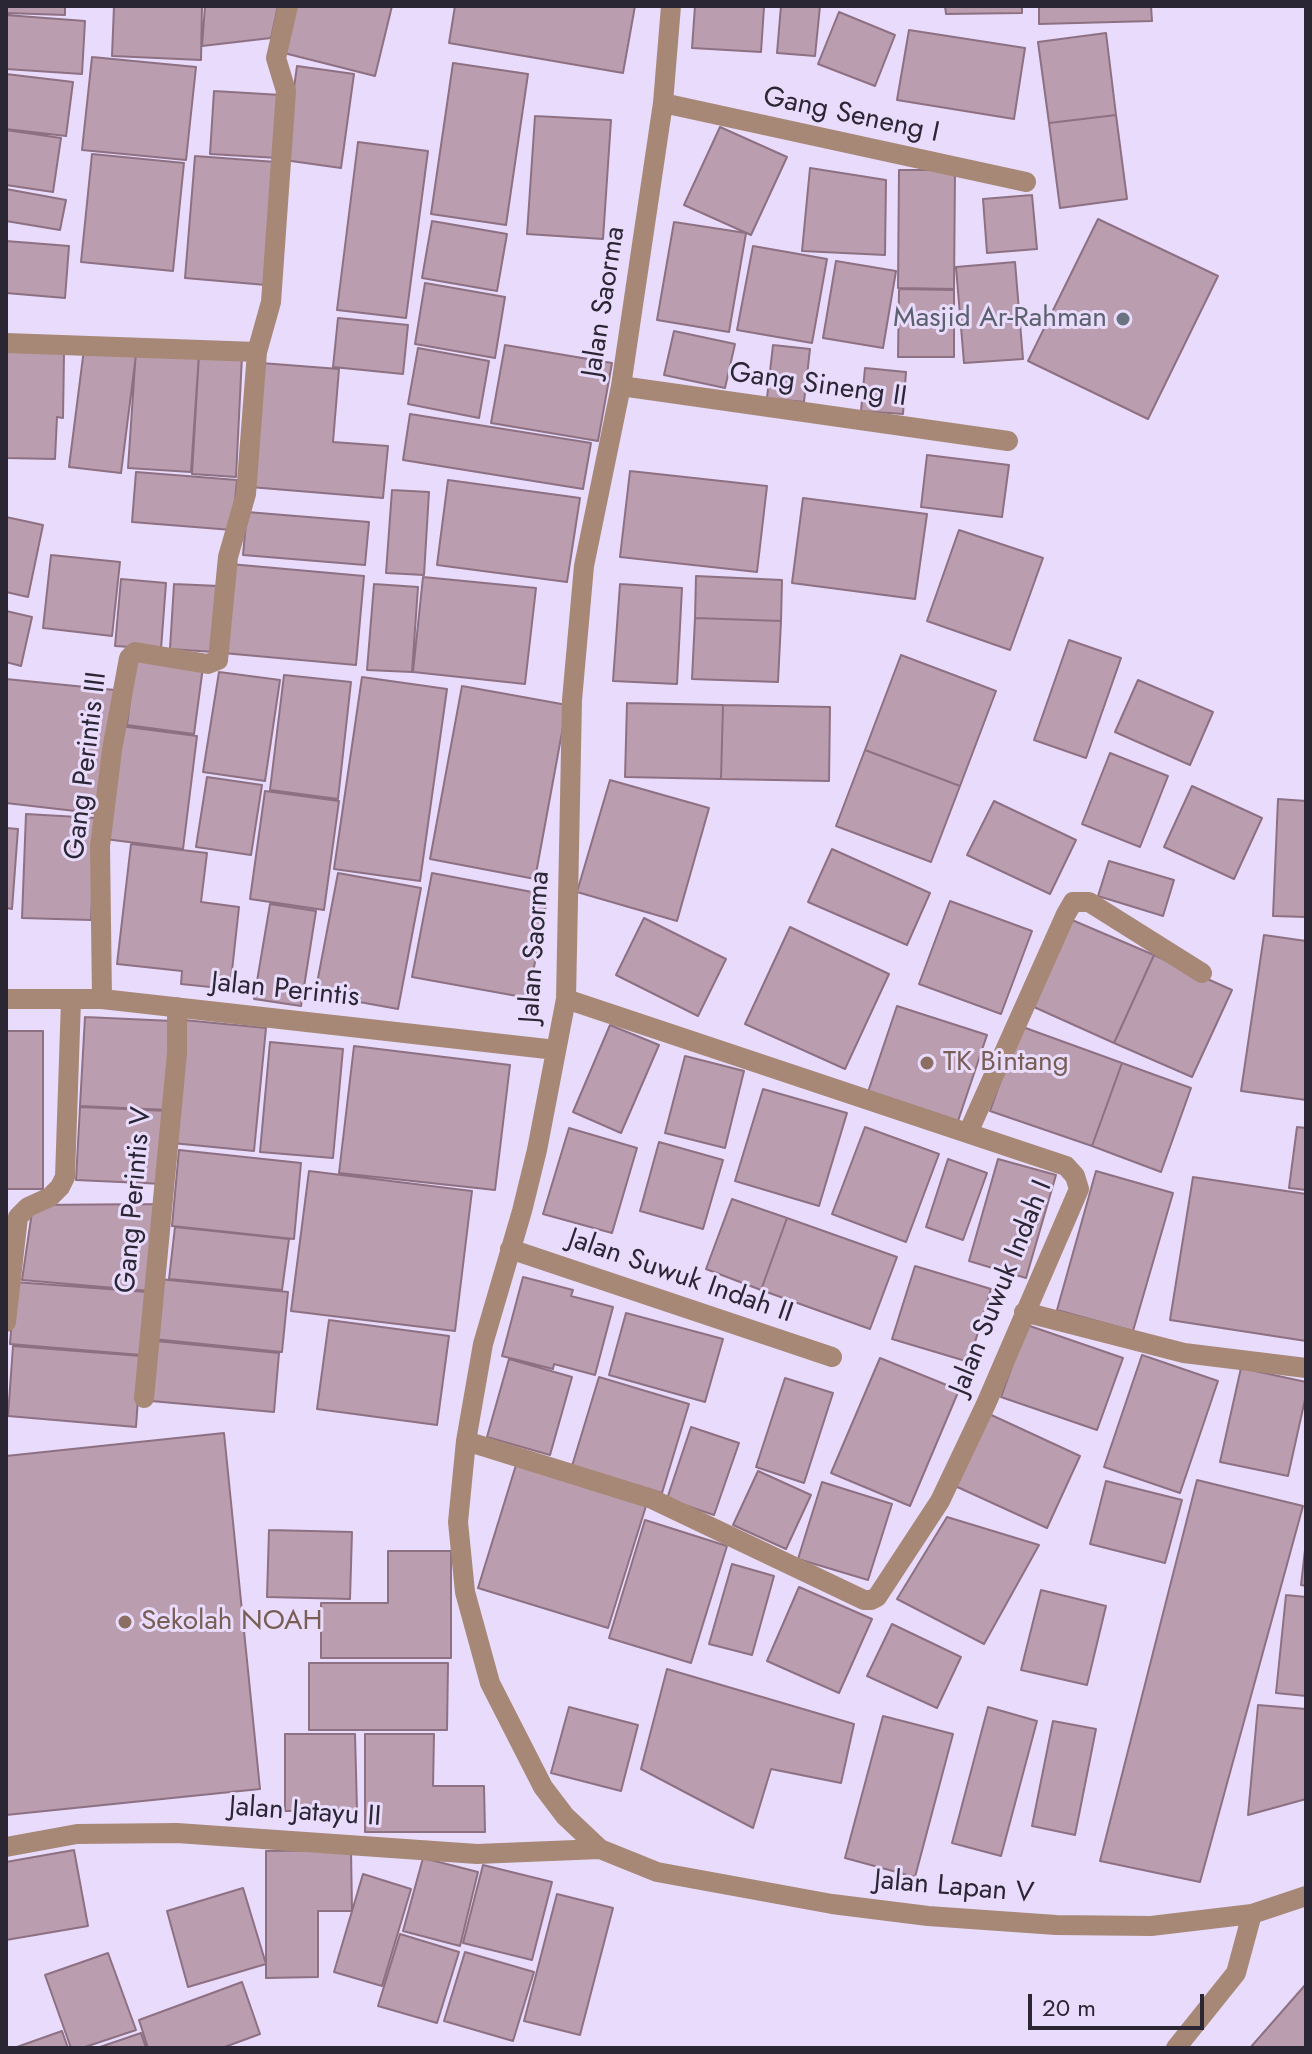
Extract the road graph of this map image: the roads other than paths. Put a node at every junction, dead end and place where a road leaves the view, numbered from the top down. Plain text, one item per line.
1 (288, 6) edge
2 (671, 6) edge
3 (663, 103) junction
4 (1026, 182) dead end
5 (6, 343) edge
6 (257, 352) junction
7 (621, 386) junction
8 (1008, 441) dead end
9 (1202, 973) dead end
10 (6, 999) edge
11 (102, 999) junction
12 (566, 999) junction
13 (71, 1000) junction
14 (177, 1007) junction
15 (556, 1050) junction
16 (968, 1133) junction
17 (510, 1249) junction
18 (1024, 1312) junction
19 (6, 1322) edge
20 (832, 1357) dead end
21 (1306, 1368) edge
22 (144, 1398) dead end
23 (466, 1441) junction
24 (6, 1847) edge
25 (600, 1849) junction
26 (1306, 1896) edge
27 (1252, 1914) junction
28 (1176, 2048) edge

1 - 6 street
2 - 3 street, Jalan Saorma
3 - 4 street, Gang Seneng I
3 - 7 street, Jalan Saorma
5 - 6 street
6 - 11 street, Gang Perintis III
7 - 8 street, Gang Sineng II
7 - 12 street, Jalan Saorma
9 - 16 street
10 - 13 street, Jalan Perintis
11 - 13 street, Jalan Perintis
11 - 14 street, Jalan Perintis
12 - 15 street, Jalan Saorma
12 - 16 street, Jalan Suwuk Indah I
13 - 19 street
14 - 15 street, Jalan Perintis
14 - 22 street, Gang Perintis V
15 - 17 street, Jalan Saorma
16 - 18 street, Jalan Suwuk Indah I
17 - 20 street, Jalan Suwuk Indah II
17 - 23 street, Jalan Saorma
18 - 21 street
18 - 23 street, Jalan Suwuk Indah I
23 - 25 street, Jalan Saorma
24 - 25 street, Jalan Jatayu II
25 - 27 street, Jalan Lapan V
26 - 27 street, Jalan Lapan V
27 - 28 street

